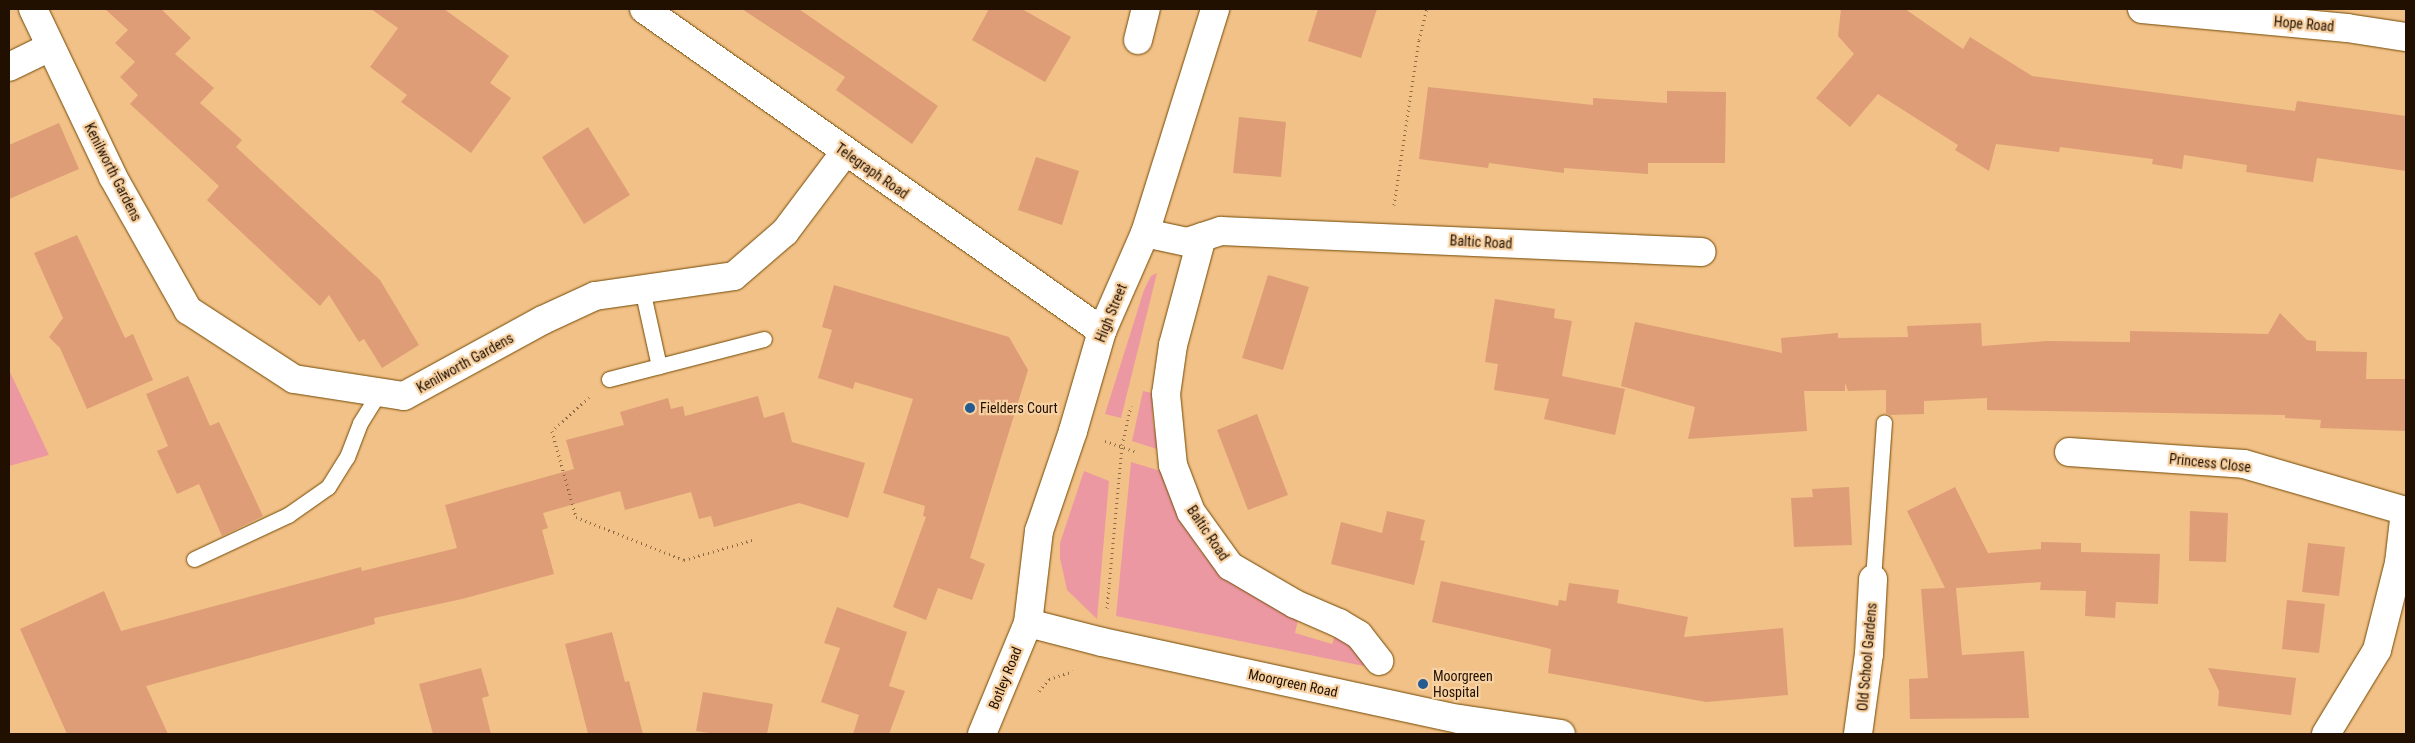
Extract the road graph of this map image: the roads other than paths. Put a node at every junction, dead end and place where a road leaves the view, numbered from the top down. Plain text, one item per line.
1 (33, 9) edge
2 (644, 9) edge
3 (1146, 9) edge
4 (1215, 9) edge
5 (2142, 9) edge
6 (2348, 18) edge
7 (2406, 37) edge
8 (1138, 40) dead end
9 (50, 47) junction
10 (9, 67) edge
11 (845, 152) junction
12 (1145, 233) junction
13 (1202, 237) junction
14 (1702, 252) dead end
15 (642, 289) junction
16 (1102, 331) junction
17 (764, 339) dead end
18 (659, 366) junction
19 (609, 379) road end
20 (379, 392) junction
21 (1884, 422) dead end
22 (2068, 452) dead end
23 (2406, 511) edge
24 (194, 559) dead end
25 (1873, 579) joint
26 (1028, 623) junction
27 (1379, 661) dead end
28 (982, 734) edge
29 (1561, 734) edge
30 (1858, 734) edge
31 (2326, 734) edge

1 - 9 street, Kenilworth Gardens
2 - 11 street, Telegraph Road
3 - 8 street
4 - 12 street, High Street
5 - 6 street, Hope Road
6 - 7 street, Hope Road
9 - 10 street
9 - 20 street, Kenilworth Gardens
11 - 15 street, Kenilworth Gardens
11 - 16 street, Telegraph Road
12 - 13 street, Baltic Road
12 - 16 street, High Street
13 - 14 street, Baltic Road
13 - 27 street, Baltic Road
15 - 18 lane
15 - 20 street, Kenilworth Gardens
16 - 26 street, High Street
17 - 18 lane
18 - 19 lane
20 - 24 lane
21 - 25 lane
22 - 23 street, Princess Close
23 - 31 street, Princess Close
25 - 30 street, Old School Gardens
26 - 28 street, Botley Road
26 - 29 street, Moorgreen Road

